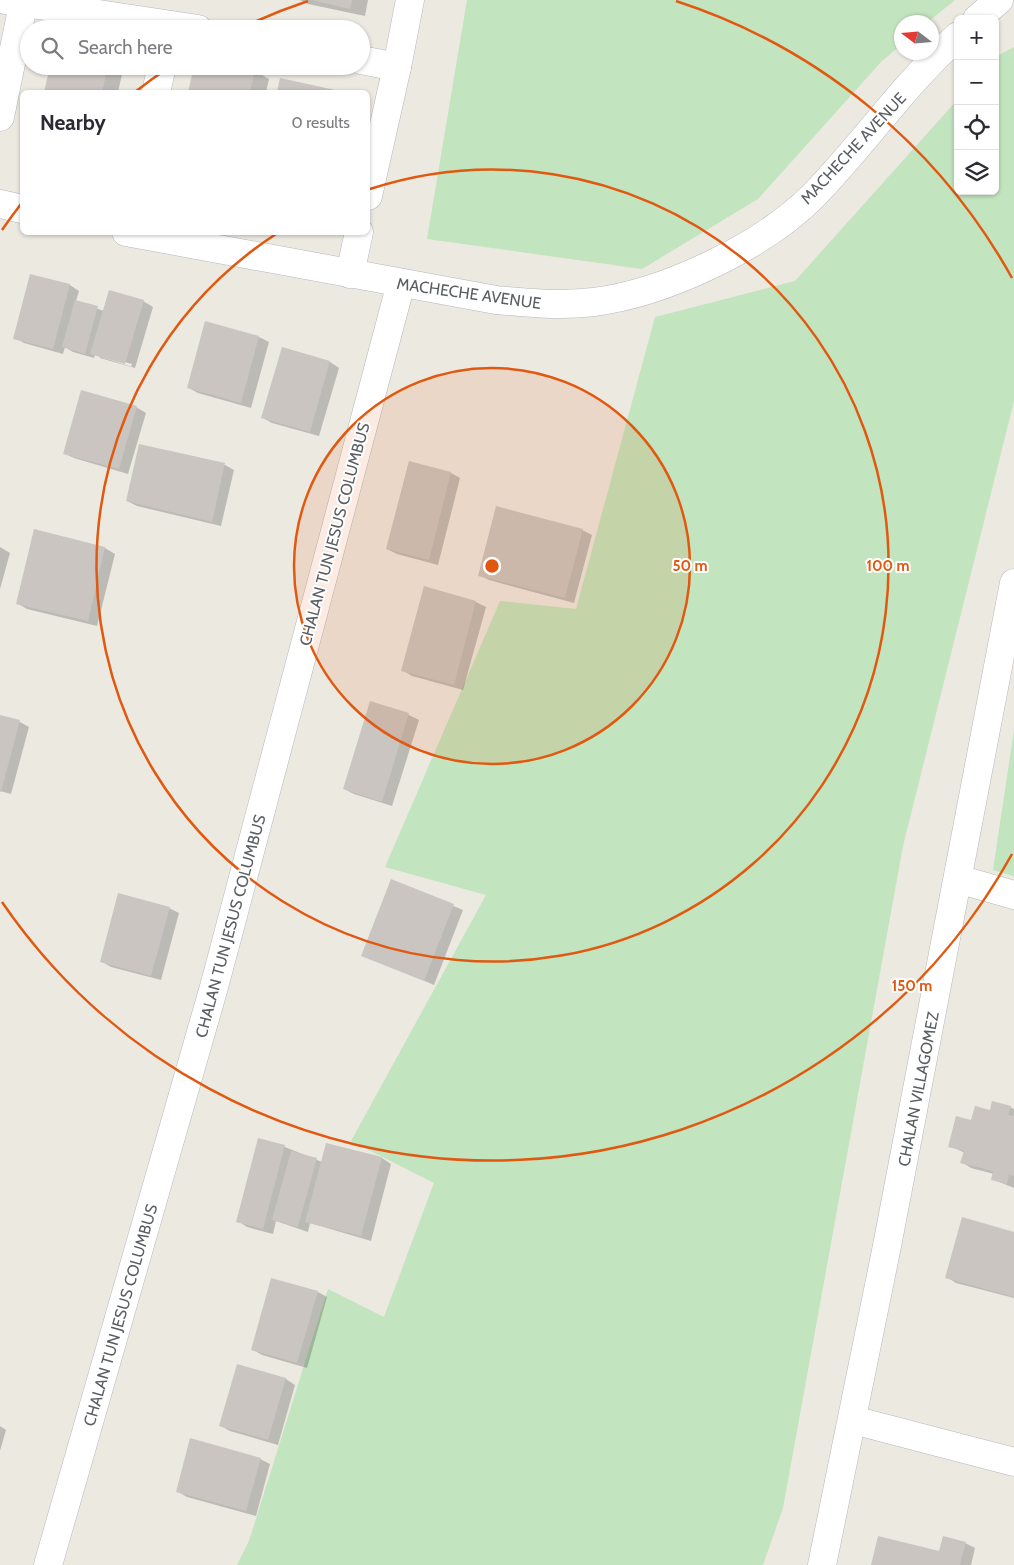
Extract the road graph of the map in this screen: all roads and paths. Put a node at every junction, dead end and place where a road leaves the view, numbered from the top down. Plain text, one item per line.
1 (410, 0) edge
2 (1000, 0) edge
3 (17, 1) edge
4 (982, 15) edge
5 (173, 17) edge
6 (954, 40) edge
7 (370, 62) edge
8 (397, 67) junction
9 (160, 75) edge
10 (156, 90) edge
11 (0, 117) edge
12 (370, 187) edge
13 (0, 204) edge
14 (20, 209) edge
15 (142, 235) edge
16 (358, 235) edge
17 (350, 274) junction
18 (401, 283) junction
19 (1014, 583) edge
20 (958, 879) junction
21 (1014, 895) edge
22 (853, 1420) junction
23 (1014, 1462) edge
24 (48, 1565) edge
25 (822, 1565) edge

1 - 8 street
2 - 4 street
3 - 5 street
3 - 11 street
6 - 18 street, MACHECHE AVENUE
7 - 8 street
8 - 12 street
9 - 10 street
13 - 14 street
15 - 17 street, MACHECHE AVENUE
16 - 17 street
17 - 18 street, MACHECHE AVENUE
18 - 24 street, CHALAN TUN JESUS COLUMBUS
19 - 20 street, CHALAN VILLAGOMEZ
20 - 21 street
20 - 22 street, CHALAN VILLAGOMEZ
22 - 23 street
22 - 25 street, CHALAN VILLAGOMEZ

